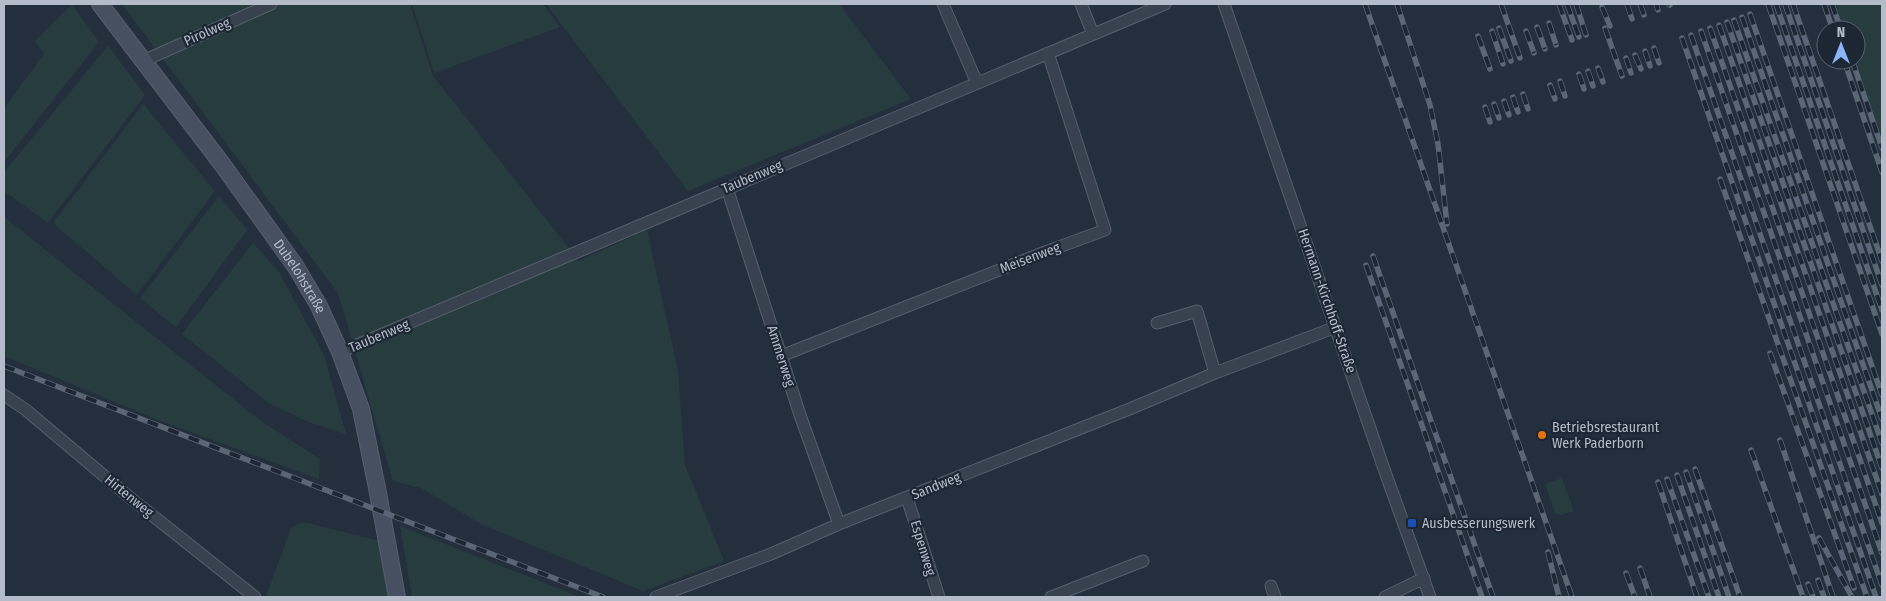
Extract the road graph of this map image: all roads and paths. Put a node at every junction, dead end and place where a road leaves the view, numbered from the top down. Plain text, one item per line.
1 (100, 4) edge
2 (271, 4) edge
3 (943, 4) edge
4 (1081, 4) edge
5 (1164, 4) edge
6 (1224, 4) edge
7 (1092, 34) junction
8 (1048, 53) junction
9 (143, 61) junction
10 (976, 83) junction
11 (727, 188) junction
12 (1158, 323) dead end
13 (1336, 327) junction
14 (340, 352) junction
15 (781, 356) junction
16 (1215, 373) junction
17 (4, 395) edge
18 (907, 498) junction
19 (839, 524) junction
20 (1142, 561) dead end
21 (1424, 578) junction
22 (1271, 586) dead end
23 (255, 597) edge
24 (397, 597) edge
25 (656, 597) edge
26 (939, 597) edge
27 (1051, 597) edge
28 (1275, 597) edge
29 (1385, 597) edge
30 (1430, 597) edge

1 - 9 main road, Dubelohstraße
2 - 9 street, Pirolweg
3 - 10 street
4 - 7 street
5 - 7 street, Taubenweg
6 - 13 street, Hermann-Kirchhoff-Straße
7 - 8 street, Taubenweg
8 - 10 street, Taubenweg
8 - 15 street, Meisenweg
9 - 14 main road, Dubelohstraße
10 - 11 street, Taubenweg
11 - 14 street, Taubenweg
11 - 15 street, Ammerweg
12 - 16 street
13 - 16 street, Sandweg
13 - 21 street, Hermann-Kirchhoff-Straße
14 - 24 main road, Dubelohstraße
15 - 19 street, Ammerweg
16 - 18 street, Sandweg
17 - 23 street, Hirtenweg
18 - 19 street, Sandweg
18 - 26 street, Espenweg
19 - 25 street, Sandweg
20 - 27 street
21 - 29 street
21 - 30 street, Hermann-Kirchhoff-Straße
22 - 28 street

